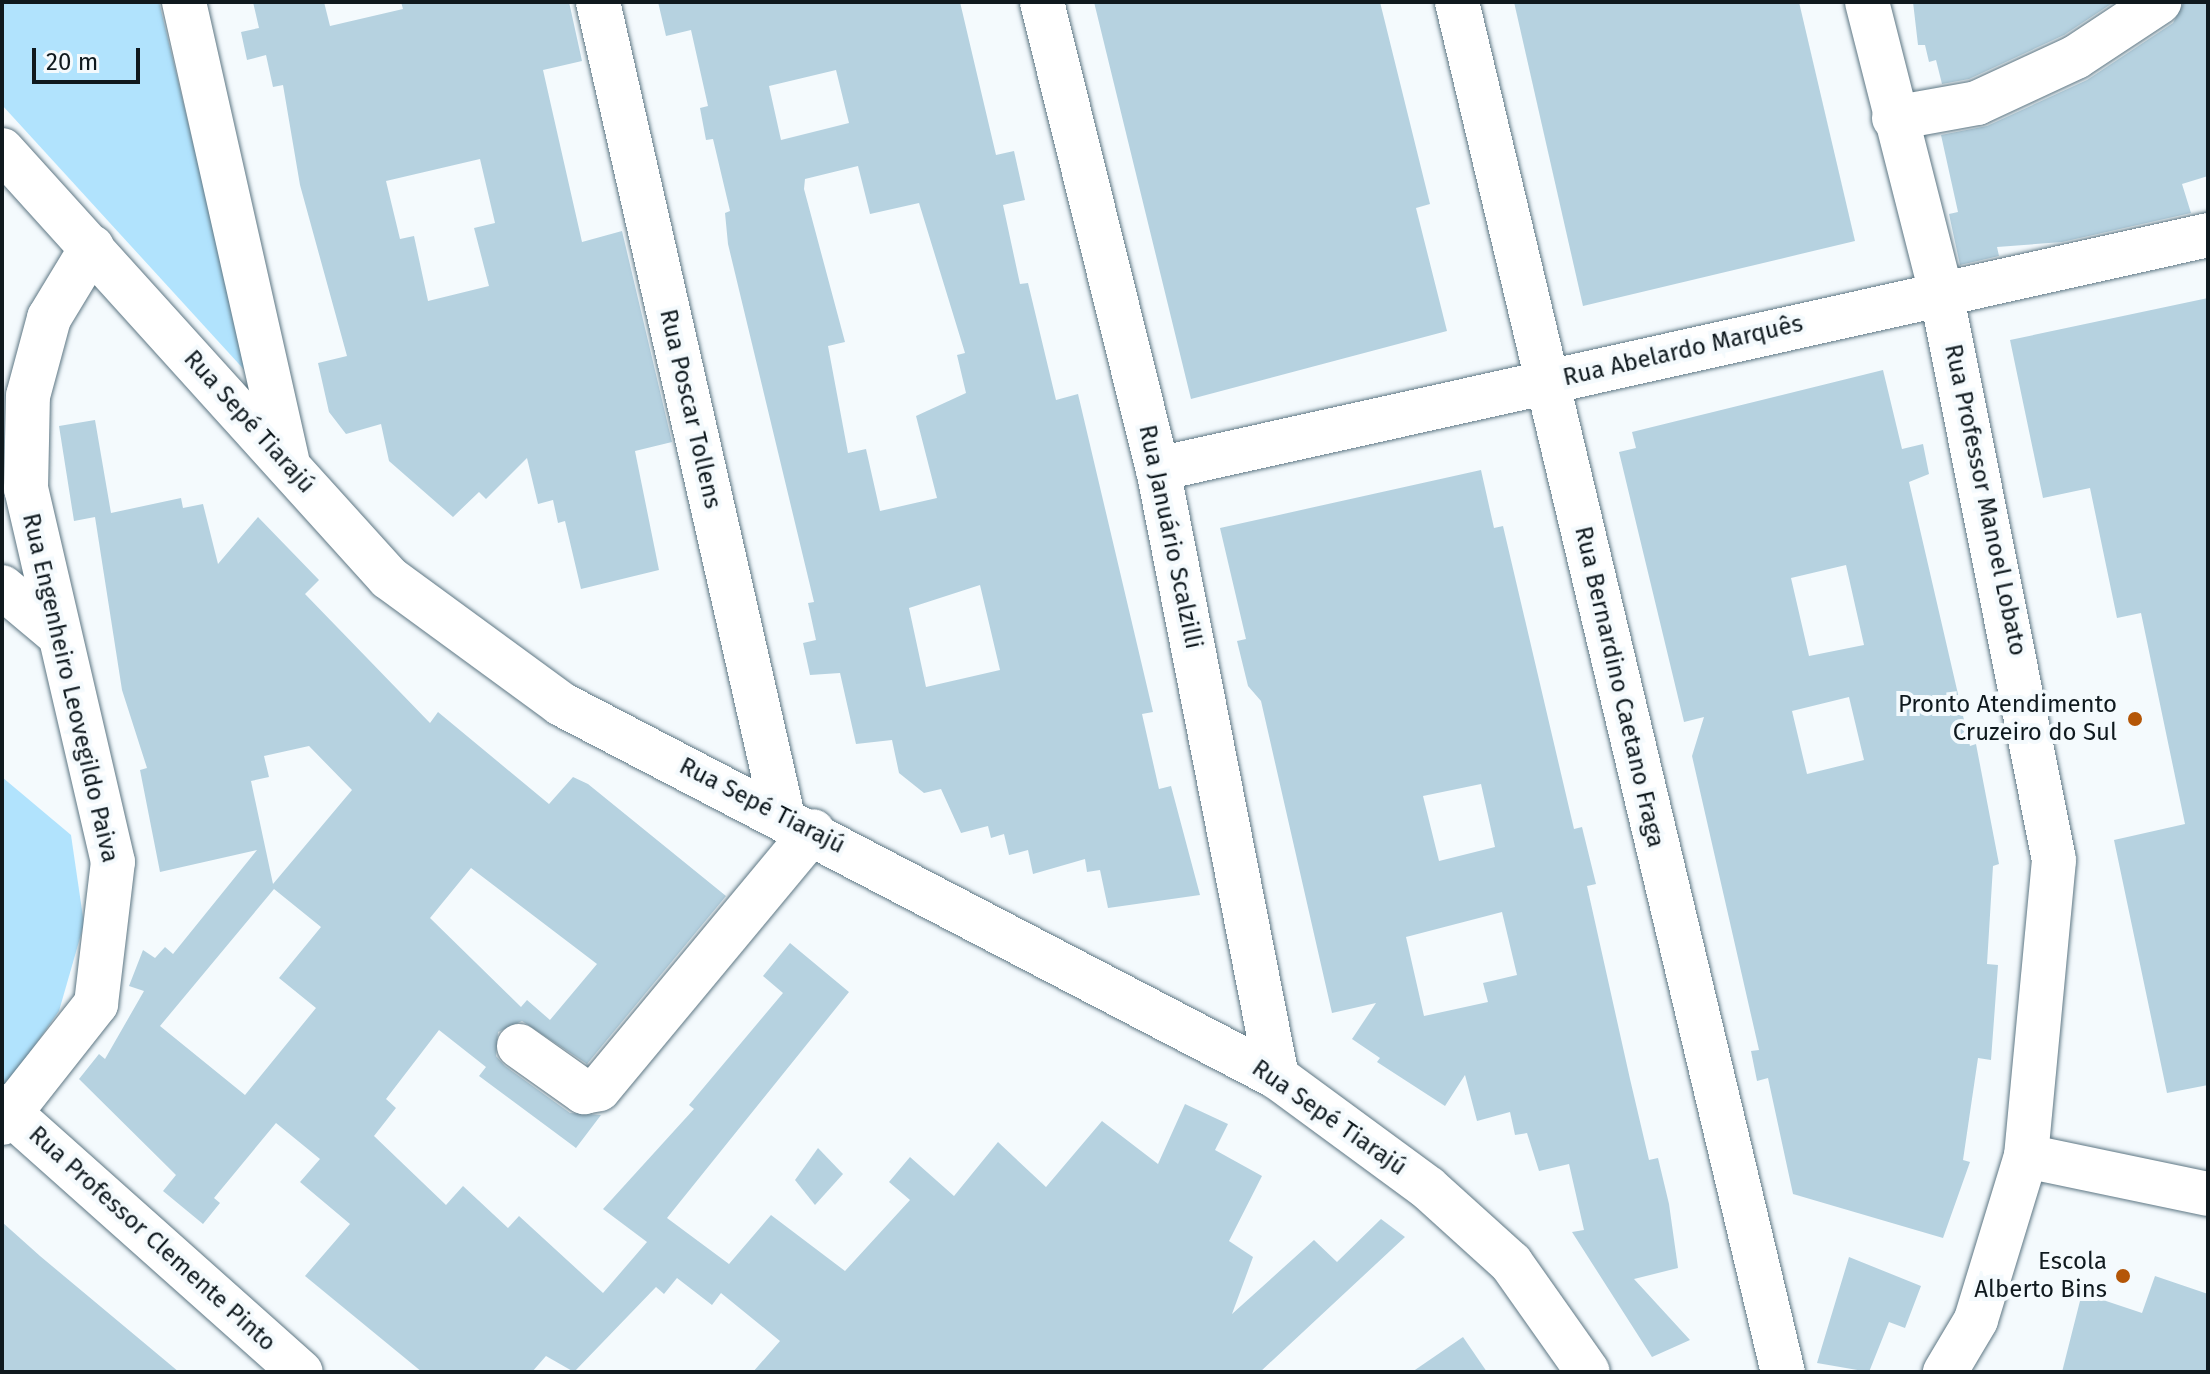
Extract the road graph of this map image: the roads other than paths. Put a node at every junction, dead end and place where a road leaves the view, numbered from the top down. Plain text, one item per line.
1 (184, 2) edge
2 (598, 2) edge
3 (1042, 2) edge
4 (1457, 2) edge
5 (1867, 2) edge
6 (2159, 2) edge
7 (1894, 118) junction
8 (2, 150) edge
9 (2208, 235) edge
10 (92, 247) junction
11 (1941, 292) junction
12 (1545, 382) junction
13 (288, 465) junction
14 (1158, 469) junction
15 (2, 587) edge
16 (58, 634) junction
17 (798, 824) junction
18 (519, 1046) dead end
19 (1277, 1077) junction
20 (6, 1114) edge
21 (2026, 1156) junction
22 (2208, 1194) edge
23 (301, 1372) edge
24 (1588, 1372) edge
25 (1783, 1372) edge
26 (1945, 1372) edge

1 - 13 street
2 - 17 street, Rua Poscar Tollens
3 - 14 street, Rua Januário Scalzilli
4 - 12 street, Rua Bernardino Caetano Fraga
5 - 7 street, Rua Professor Manoel Lobato
6 - 7 street
7 - 11 street, Rua Professor Manoel Lobato
8 - 10 street, Rua Sepé Tiarajú
9 - 11 street, Rua Abelardo Marquês
10 - 13 street, Rua Sepé Tiarajú
10 - 16 street, Rua Engenheiro Leovegildo Paiva
11 - 12 street, Rua Abelardo Marquês
11 - 21 street, Rua Professor Manoel Lobato
12 - 14 street, Rua Abelardo Marquês
12 - 25 street, Rua Bernardino Caetano Fraga
13 - 17 street, Rua Sepé Tiarajú
14 - 19 street, Rua Januário Scalzilli
15 - 16 street
16 - 20 street, Rua Engenheiro Leovegildo Paiva
17 - 18 street
17 - 19 street, Rua Sepé Tiarajú
19 - 24 street, Rua Sepé Tiarajú
20 - 23 street, Rua Professor Clemente Pinto
21 - 22 street
21 - 26 street, Rua Professor Manoel Lobato

